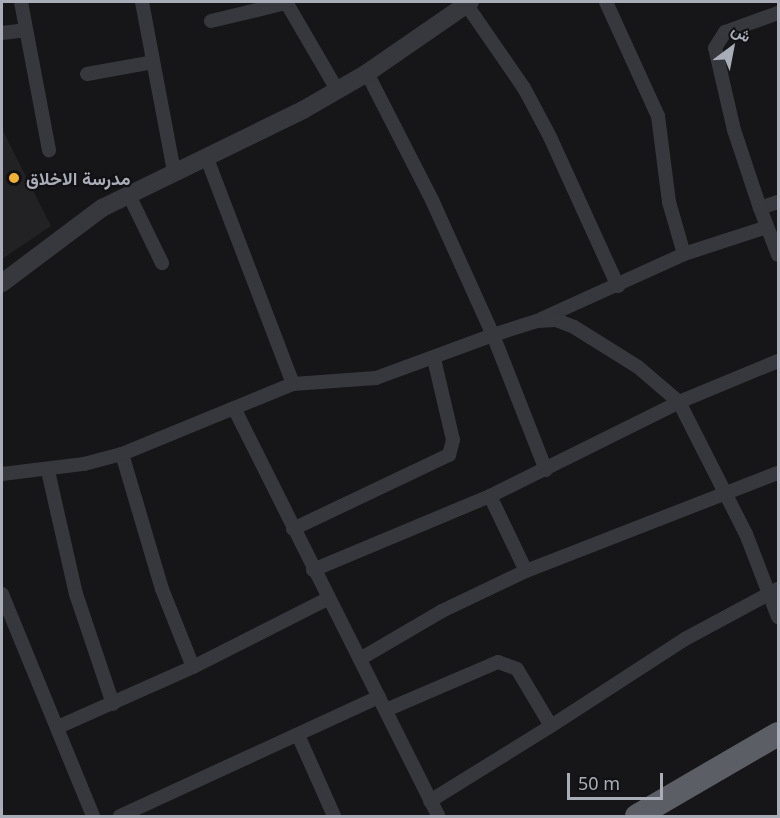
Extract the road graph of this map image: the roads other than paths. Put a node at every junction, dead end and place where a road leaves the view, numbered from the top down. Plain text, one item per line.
1 (21, 2) edge
2 (142, 2) edge
3 (286, 2) edge
4 (606, 2) edge
5 (468, 3) edge
6 (778, 13) edge
7 (211, 21) dead end
8 (25, 30) junction
9 (2, 33) edge
10 (153, 62) junction
11 (367, 73) junction
12 (87, 74) dead end
13 (336, 88) junction
14 (49, 150) dead end
15 (206, 156) junction
16 (174, 172) junction
17 (128, 193) junction
18 (778, 202) edge
19 (760, 208) junction
20 (767, 227) junction
21 (684, 254) junction
22 (778, 255) edge
23 (162, 263) dead end
24 (2, 283) edge
25 (618, 286) junction
26 (537, 321) junction
27 (493, 334) junction
28 (434, 359) junction
29 (778, 361) edge
30 (293, 384) junction
31 (679, 402) junction
32 (234, 408) junction
33 (122, 454) junction
34 (546, 470) junction
35 (48, 471) junction
36 (778, 473) edge
37 (2, 474) edge
38 (725, 494) junction
39 (490, 496) junction
40 (293, 530) junction
41 (313, 570) junction
42 (526, 571) junction
43 (773, 591) edge
44 (2, 594) edge
45 (327, 599) junction
46 (778, 617) edge
47 (360, 659) junction
48 (193, 667) junction
49 (113, 704) junction
50 (382, 704) junction
51 (551, 726) junction
52 (58, 728) junction
53 (778, 734) edge
54 (298, 735) junction
55 (778, 752) edge
56 (430, 801) junction
57 (93, 816) edge
58 (120, 816) edge
59 (334, 816) edge
60 (438, 816) edge
61 (637, 816) edge
62 (666, 816) edge

1 - 8 street
2 - 10 street
3 - 7 street
3 - 13 street
4 - 21 street
5 - 11 street
5 - 25 street
6 - 19 street
8 - 9 street
8 - 14 street
10 - 12 street
10 - 16 street
11 - 13 street
11 - 27 street
13 - 15 street
15 - 16 street
15 - 30 street
16 - 17 street
17 - 23 street
17 - 24 street
18 - 19 street
19 - 20 street
20 - 21 street
20 - 22 street
21 - 25 street
25 - 26 street
26 - 27 street
26 - 31 street
27 - 28 street
27 - 34 street
28 - 30 street
28 - 40 street
29 - 31 street
30 - 32 street
31 - 34 street
31 - 38 street
32 - 33 street
32 - 40 street
33 - 35 street
33 - 48 street
34 - 39 street
35 - 37 street
35 - 49 street
36 - 38 street
38 - 42 street
38 - 43 street
39 - 41 street
39 - 42 street
40 - 41 street
41 - 45 street
42 - 47 street
43 - 46 street
43 - 51 street
44 - 52 street
45 - 47 street
45 - 48 street
47 - 50 street
48 - 49 street
49 - 52 street
50 - 51 street
50 - 54 street
50 - 56 street
51 - 56 street
52 - 57 street
53 - 61 highway
54 - 58 street
54 - 59 street
55 - 62 highway
56 - 60 street

